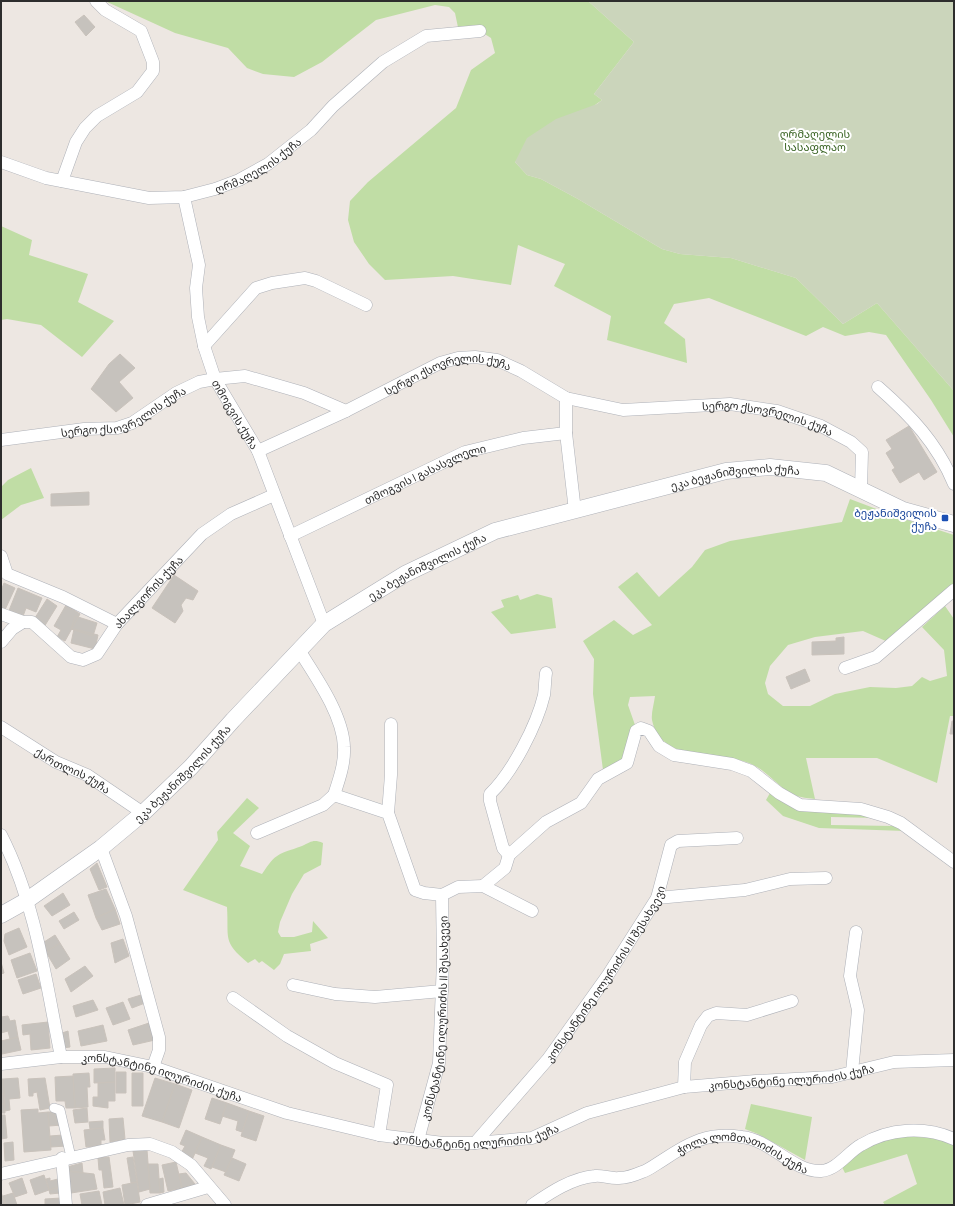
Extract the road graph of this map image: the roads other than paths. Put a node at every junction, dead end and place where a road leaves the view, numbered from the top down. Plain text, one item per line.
1 (96, 1) edge
2 (480, 31) dead end
3 (1, 162) edge
4 (62, 181) junction
5 (184, 197) junction
6 (366, 305) dead end
7 (204, 346) junction
8 (215, 378) junction
9 (878, 387) dead end
10 (566, 398) junction
11 (346, 411) junction
12 (566, 433) junction
13 (1, 440) edge
14 (258, 451) junction
15 (954, 484) edge
16 (861, 489) junction
17 (274, 495) junction
18 (575, 511) junction
19 (954, 524) edge
20 (290, 536) junction
21 (1, 556) edge
22 (954, 590) edge
23 (1, 614) edge
24 (23, 622) junction
25 (117, 624) junction
26 (324, 624) junction
27 (1, 642) edge
28 (299, 650) junction
29 (845, 668) dead end
30 (546, 673) dead end
31 (391, 724) dead end
32 (1, 727) edge
33 (334, 795) junction
34 (143, 813) junction
35 (388, 813) junction
36 (257, 833) dead end
37 (1, 835) edge
38 (737, 838) dead end
39 (101, 848) junction
40 (509, 855) junction
41 (954, 862) edge
42 (826, 878) dead end
43 (483, 886) junction
44 (442, 895) junction
45 (657, 898) junction
46 (26, 901) junction
47 (532, 911) dead end
48 (1, 915) edge
49 (856, 932) dead end
50 (294, 985) dead end
51 (442, 991) junction
52 (232, 998) dead end
53 (792, 1001) dead end
54 (61, 1057) junction
55 (954, 1060) edge
56 (1, 1064) edge
57 (153, 1067) junction
58 (852, 1072) junction
59 (684, 1087) junction
60 (54, 1108) dead end
61 (379, 1135) junction
62 (418, 1140) junction
63 (954, 1140) edge
64 (475, 1143) junction
65 (67, 1157) junction
66 (1, 1174) edge
67 (208, 1187) junction
68 (66, 1205) edge
69 (146, 1205) edge
70 (225, 1205) edge
71 (532, 1205) edge

1 - 4 street
2 - 5 street, ღრმაღელის ქუჩა
3 - 4 street, ღრმაღელის ქუჩა
4 - 5 street, ღრმაღელის ქუჩა
5 - 7 street, თმოგვის ქუჩა
6 - 7 street
7 - 8 street, თმოგვის ქუჩა
8 - 11 street, სერგო ქსოვრელის ქუჩა
8 - 13 street, სერგო ქსოვრელის ქუჩა
8 - 14 street, თმოგვის ქუჩა
9 - 15 street
10 - 11 street, სერგო ქსოვრელის ქუჩა
10 - 12 street
10 - 16 street, სერგო ქსოვრელის ქუჩა
11 - 14 street
12 - 18 street
12 - 20 street, თმოგვის I გასასვლელი
14 - 17 street, თმოგვის ქუჩა
16 - 18 street, ეკა ბეჟანიშვილის ქუჩა
16 - 19 street, ეკა ბეჟანიშვილის ქუჩა
17 - 20 street, თმოგვის ქუჩა
17 - 25 street, ახალგორის ქუჩა
18 - 26 street, ეკა ბეჟანიშვილის ქუჩა
20 - 26 street, თმოგვის ქუჩა
21 - 25 street, ახალგორის ქუჩა
22 - 29 street
23 - 24 street
24 - 25 street
24 - 27 street
26 - 28 street, ეკა ბეჟანიშვილის ქუჩა
28 - 33 street
28 - 34 street, ეკა ბეჟანიშვილის ქუჩა
30 - 40 street
31 - 35 street
32 - 34 street, ქართლის ქუჩა
33 - 35 street
33 - 36 street
34 - 39 street, ეკა ბეჟანიშვილის ქუჩა
35 - 44 street
37 - 46 street
38 - 45 street, კონსტანტინე ილურიძის III შესახვევი
39 - 46 street, ეკა ბეჟანიშვილის ქუჩა
39 - 57 street
40 - 41 street
40 - 43 street
42 - 45 street
43 - 44 street
43 - 47 street
44 - 51 street, კონსტანტინე ილურიძის II შესახვევი
45 - 64 street, კონსტანტინე ილურიძის III შესახვევი
46 - 48 street, ეკა ბეჟანიშვილის ქუჩა
46 - 54 street
49 - 58 street
50 - 51 street
51 - 62 street, კონსტანტინე ილურიძის II შესახვევი
52 - 61 street
53 - 59 street
54 - 56 street, კონსტანტინე ილურიძის ქუჩა
54 - 57 street, კონსტანტინე ილურიძის ქუჩა
55 - 58 street, კონსტანტინე ილურიძის ქუჩა
57 - 61 street, კონსტანტინე ილურიძის ქუჩა
58 - 59 street, კონსტანტინე ილურიძის ქუჩა
59 - 64 street, კონსტანტინე ილურიძის ქუჩა
60 - 65 street
61 - 62 street, კონსტანტინე ილურიძის ქუჩა
62 - 64 street, კონსტანტინე ილურიძის ქუჩა
63 - 71 street, ჭოლა ლომთათიძის ქუჩა
65 - 66 street
65 - 67 street
65 - 68 street
67 - 69 street
67 - 70 street

